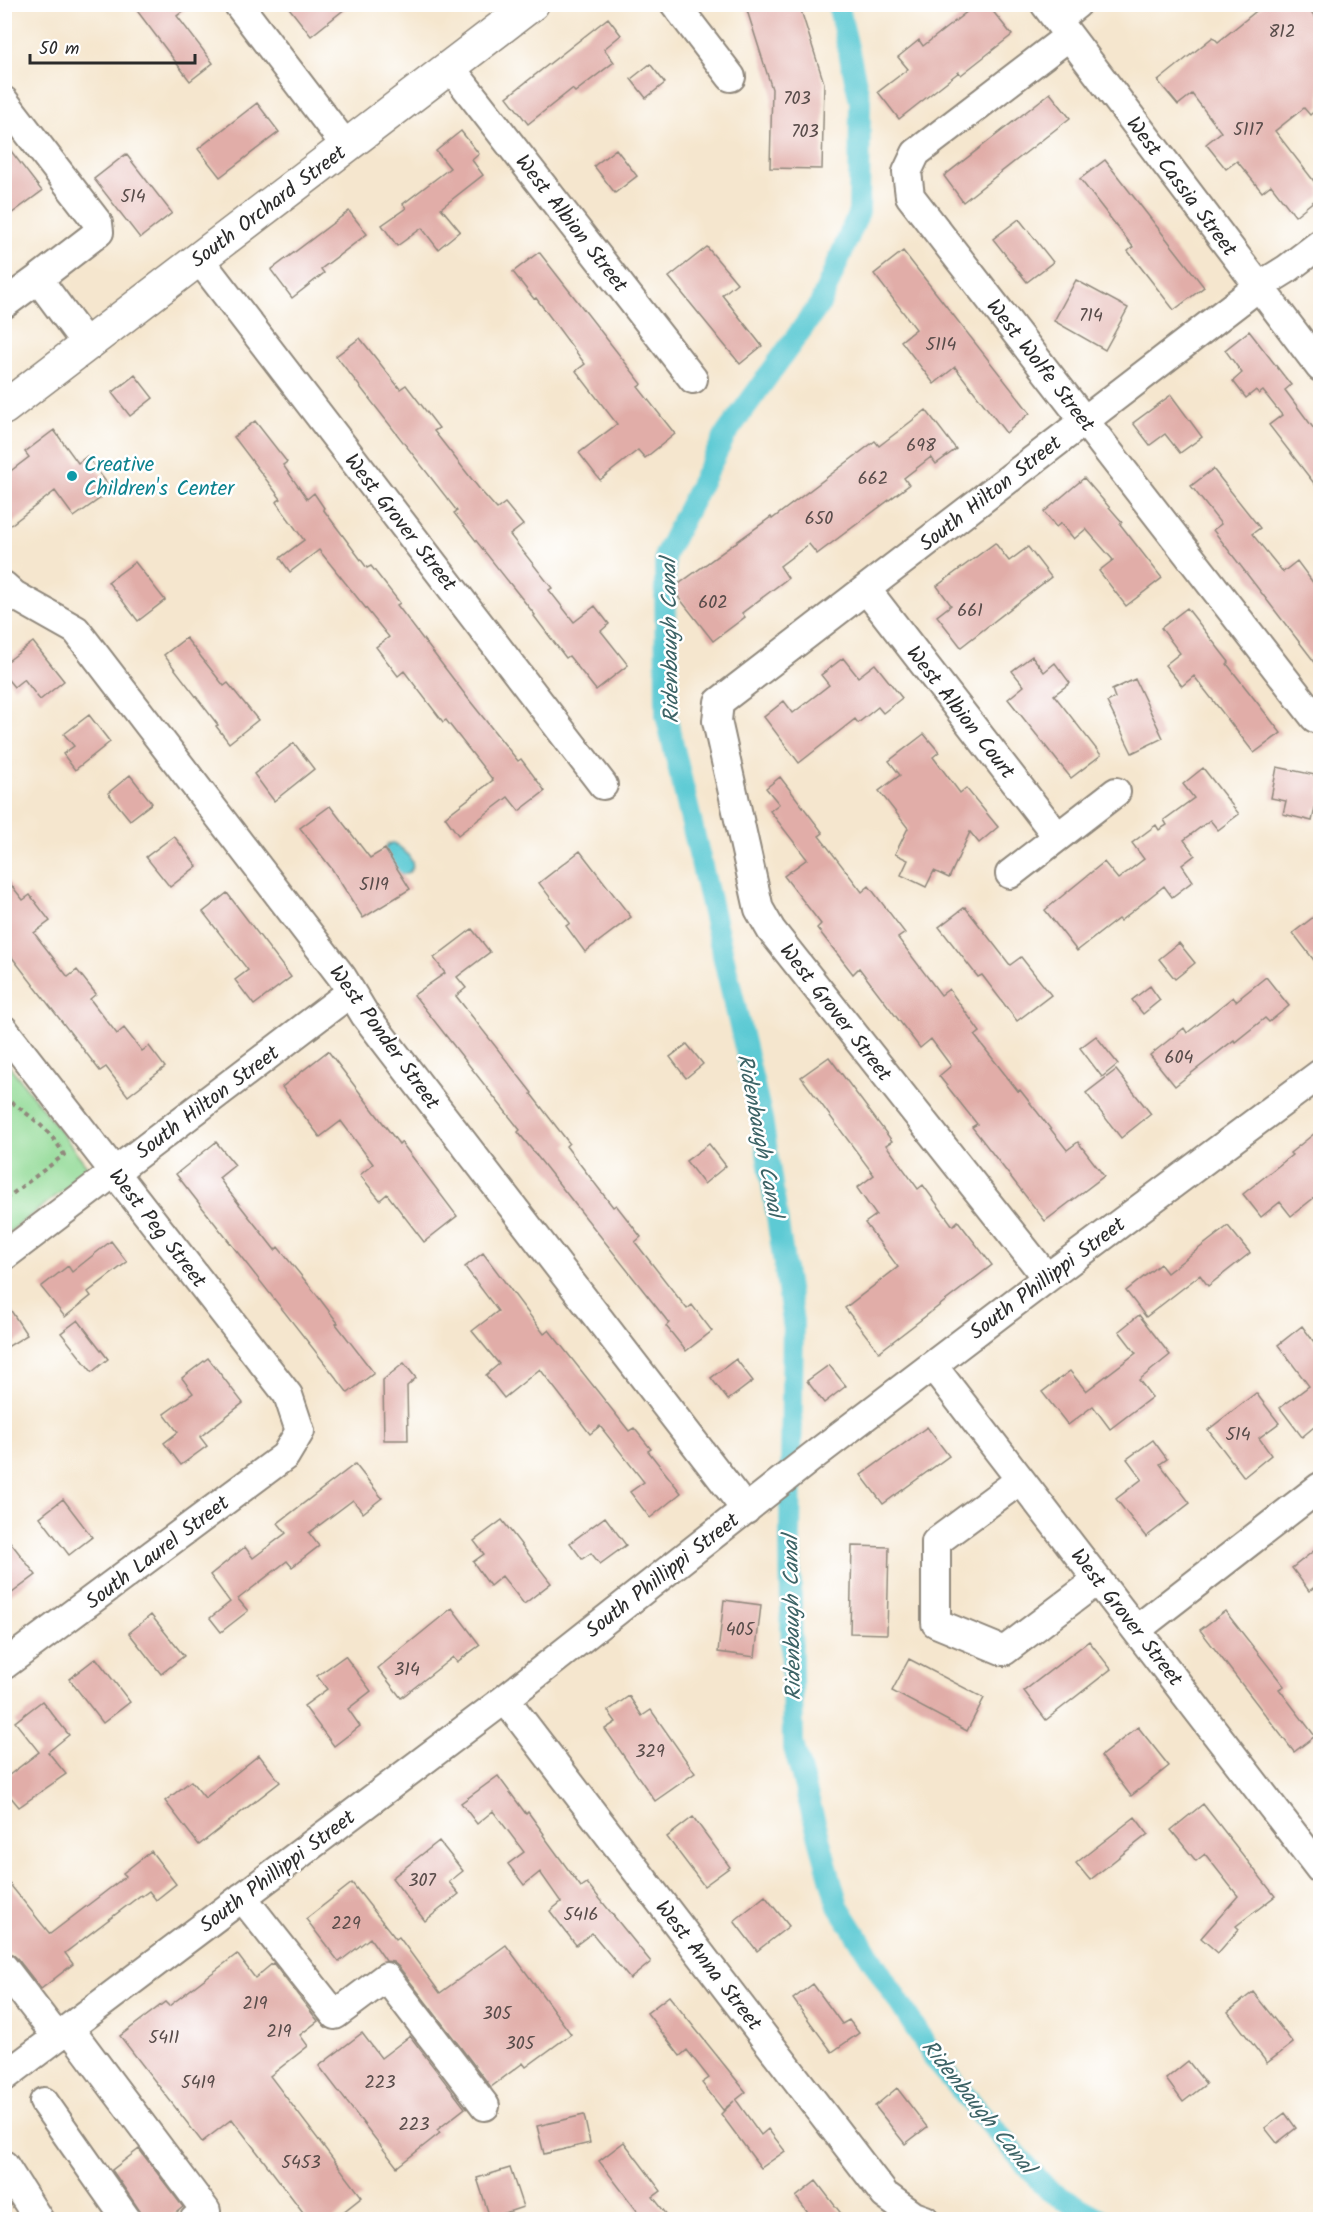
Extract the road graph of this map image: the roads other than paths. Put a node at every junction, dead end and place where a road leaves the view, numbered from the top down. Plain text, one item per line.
1 (238, 4) edge
2 (532, 4) edge
3 (675, 4) edge
4 (1062, 16) edge
5 (450, 67) junction
6 (731, 77) dead end
7 (4, 101) edge
8 (346, 147) junction
9 (1320, 244) edge
10 (199, 260) junction
11 (38, 279) junction
12 (1258, 287) junction
13 (4, 304) edge
14 (87, 345) junction
15 (1320, 367) edge
16 (693, 380) dead end
17 (4, 408) edge
18 (1084, 421) junction
19 (4, 586) edge
20 (866, 589) junction
21 (718, 702) joint
22 (1320, 720) edge
23 (603, 785) dead end
24 (1116, 792) dead end
25 (1057, 836) junction
26 (1010, 874) dead end
27 (351, 993) junction
28 (4, 1030) edge
29 (1320, 1074) edge
30 (115, 1172) junction
31 (4, 1256) edge
32 (1047, 1278) junction
33 (933, 1366) junction
34 (300, 1431) joint
35 (1020, 1480) junction
36 (1320, 1487) edge
37 (746, 1510) junction
38 (1098, 1580) junction
39 (1136, 1629) junction
40 (4, 1665) edge
41 (504, 1699) junction
42 (1320, 1869) edge
43 (242, 1897) junction
44 (4, 1968) edge
45 (63, 2032) junction
46 (4, 2077) edge
47 (44, 2102) dead end
48 (485, 2106) dead end
49 (4, 2165) edge
50 (916, 2218) edge
51 (39, 2220) edge
52 (127, 2220) edge
53 (194, 2220) edge

1 - 8 street
2 - 5 main road, South Orchard Street
3 - 6 street
4 - 12 street, West Cassia Street
4 - 18 street, West Wolfe Street
5 - 8 main road, South Orchard Street
5 - 16 street, West Albion Street
7 - 11 street
8 - 10 main road, South Orchard Street
9 - 12 street, South Hilton Street
10 - 14 main road, South Orchard Street
10 - 23 street, West Grover Street
11 - 13 street
11 - 14 street
12 - 15 street, West Cassia Street
12 - 18 street, South Hilton Street
14 - 17 main road, South Orchard Street
18 - 20 street, South Hilton Street
18 - 22 street, West Wolfe Street
19 - 27 street, West Ponder Street
20 - 21 street, South Hilton Street
20 - 25 street, West Albion Court
21 - 32 street, West Grover Street
24 - 25 street
25 - 26 street
27 - 30 street, South Hilton Street
27 - 37 street, West Ponder Street
28 - 30 street, West Peg Street
29 - 32 street, South Phillippi Street
30 - 31 street, South Hilton Street
30 - 34 street, West Peg Street
32 - 33 street, South Phillippi Street
33 - 35 street, West Grover Street
33 - 37 street, South Phillippi Street
34 - 40 street, South Laurel Street
35 - 38 street, West Grover Street
35 - 38 street
36 - 39 street
37 - 41 street, South Phillippi Street
38 - 39 street, West Grover Street
39 - 42 street, West Grover Street
41 - 43 street, South Phillippi Street
41 - 50 street, West Anna Street
43 - 45 street, South Phillippi Street
43 - 48 street
44 - 45 street
45 - 46 street, South Phillippi Street
45 - 53 street
47 - 52 street
49 - 51 street

